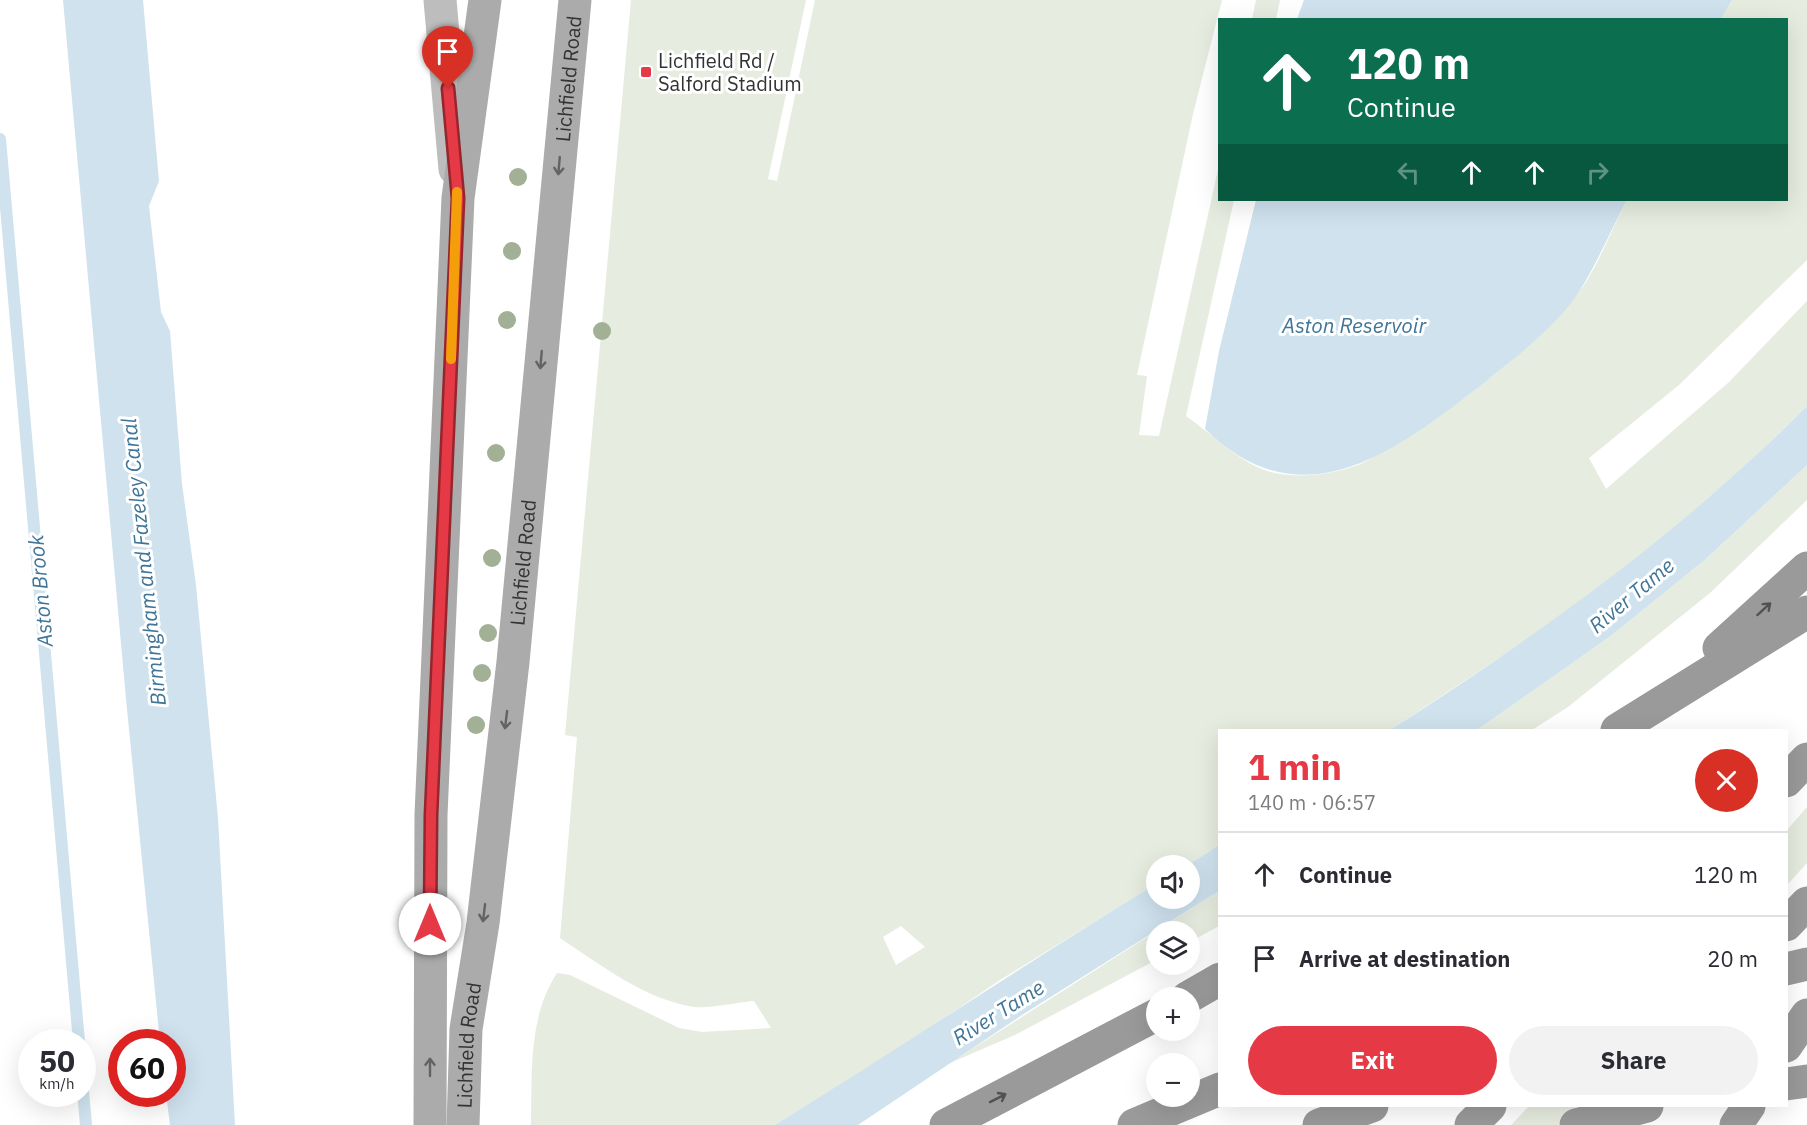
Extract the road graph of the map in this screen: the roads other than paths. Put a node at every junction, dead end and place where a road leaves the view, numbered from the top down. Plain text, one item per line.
1 (440, 0) edge
2 (484, 0) edge
3 (574, 1) edge
4 (458, 198) junction
5 (1807, 568) edge
6 (1807, 612) edge
7 (1628, 723) edge
8 (1807, 759) edge
9 (1788, 779) edge
10 (1807, 895) edge
11 (1788, 900) edge
12 (1807, 903) edge
13 (1788, 923) edge
14 (1807, 964) edge
15 (1788, 969) edge
16 (1218, 980) edge
17 (1200, 991) edge
18 (1807, 1015) edge
19 (1146, 1019) edge
20 (1788, 1043) edge
21 (1807, 1081) edge
22 (1788, 1084) edge
23 (1218, 1090) edge
24 (1369, 1107) edge
25 (1489, 1107) edge
26 (1616, 1107) edge
27 (1643, 1107) edge
28 (1748, 1107) edge
29 (430, 1125) edge
30 (463, 1125) edge
31 (946, 1125) edge
32 (1134, 1125) edge
33 (1319, 1125) edge
34 (1471, 1125) edge
35 (1576, 1125) edge
36 (1598, 1125) edge
37 (1736, 1125) edge

1 - 4 main road
2 - 4 main road, Lichfield Road
3 -> 30 main road, Lichfield Road
29 -> 4 main road, Lichfield Road
7 -> 5 highway
6 - 7 highway
8 - 9 highway
10 - 11 highway
12 - 13 highway
14 - 15 highway
16 - 17 highway
18 - 20 highway
31 -> 19 highway
21 - 22 highway
23 - 32 highway
24 - 33 highway
25 - 34 highway
26 - 36 highway
27 - 35 highway, bridge
28 - 37 highway

